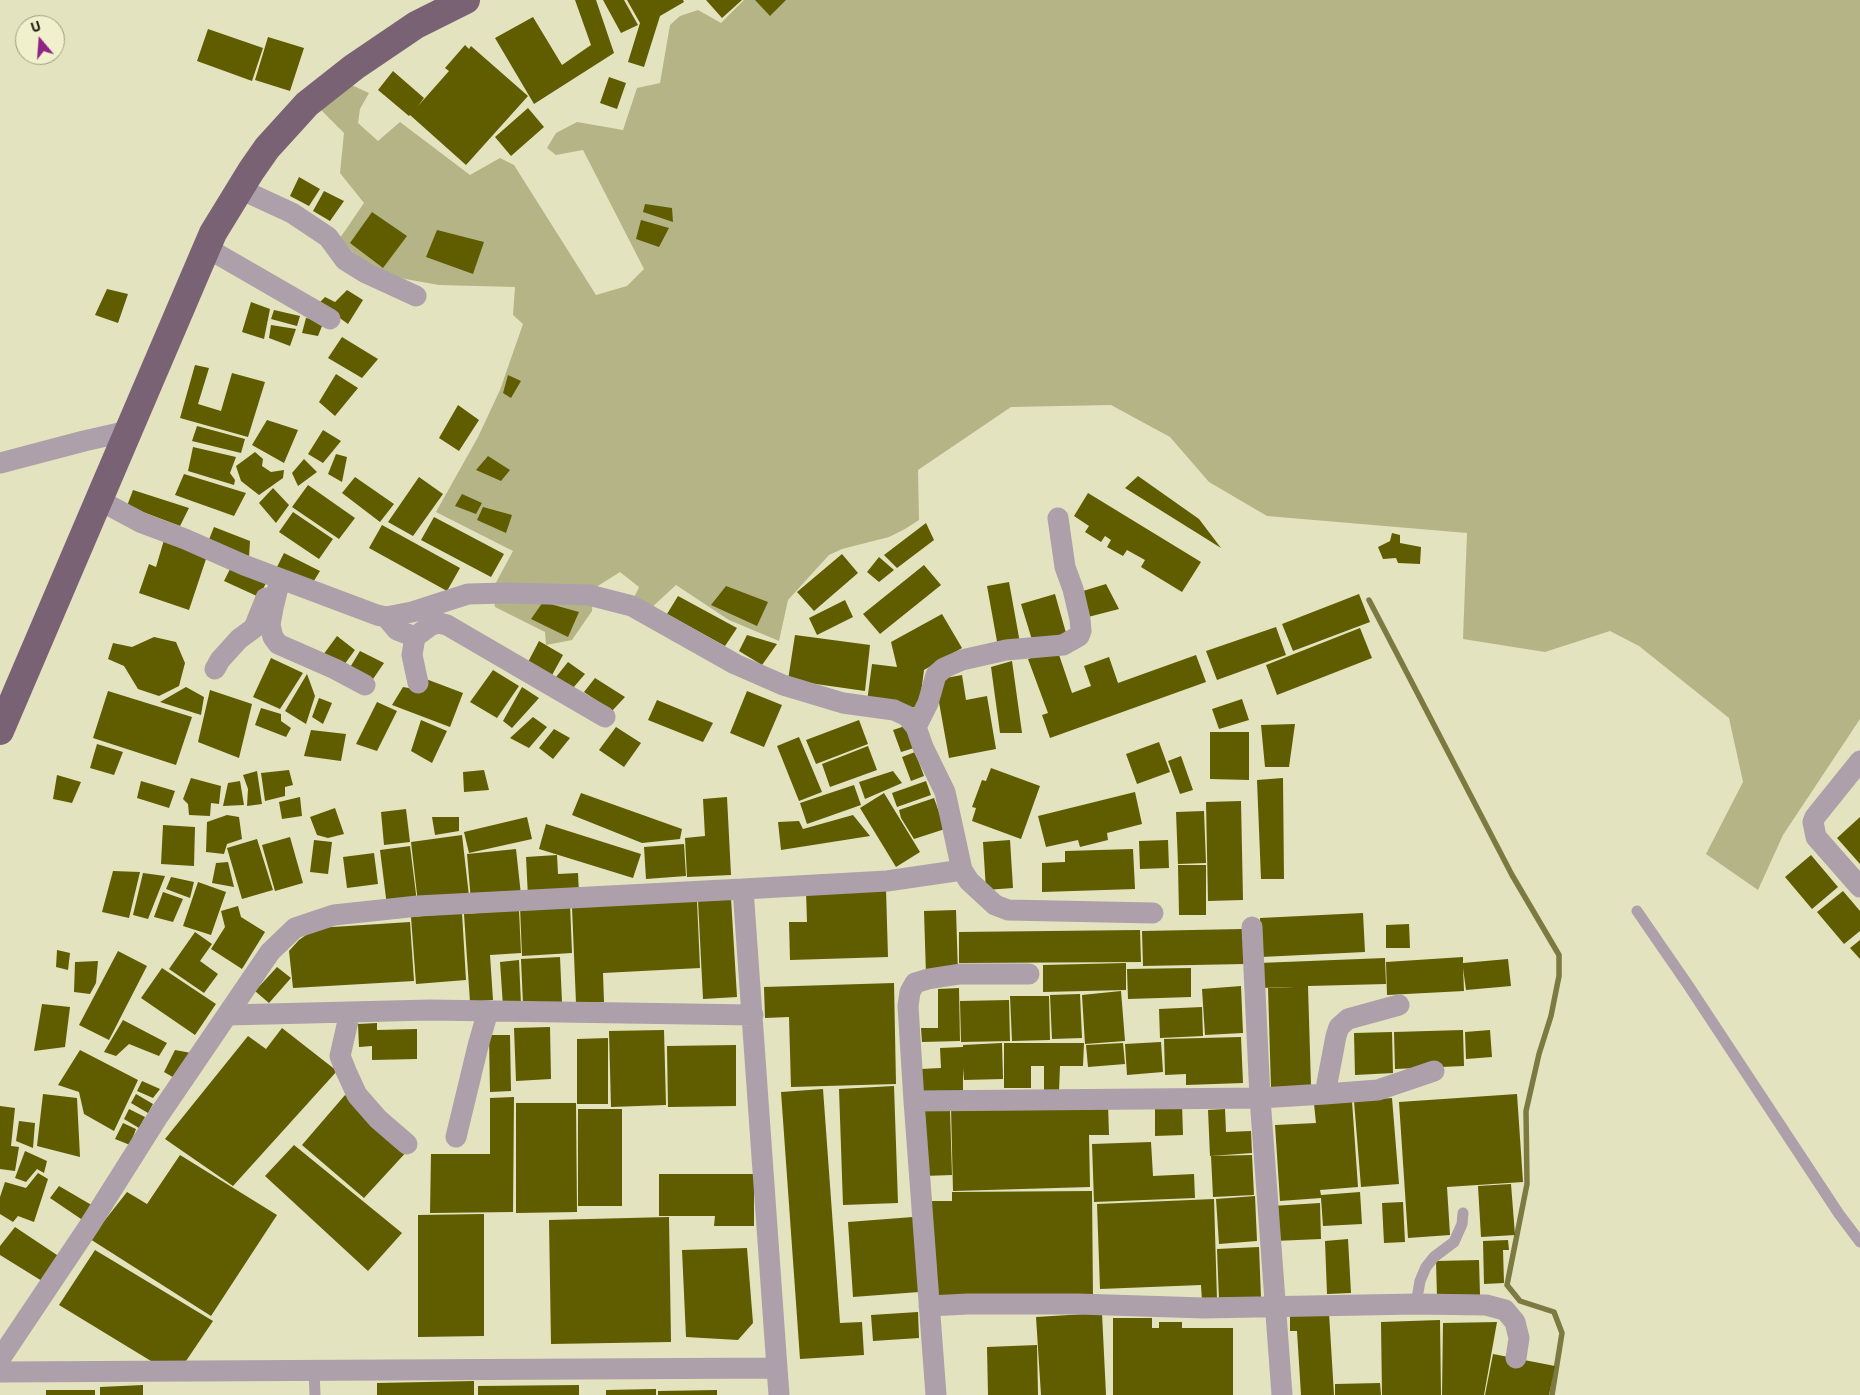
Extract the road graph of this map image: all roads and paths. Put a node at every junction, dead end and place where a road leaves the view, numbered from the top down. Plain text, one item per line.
1 (466, 0) edge
2 (240, 189) junction
3 (207, 248) junction
4 (416, 296) dead end
5 (330, 319) dead end
6 (128, 432) junction
7 (0, 463) edge
8 (99, 500) junction
9 (1058, 518) dead end
10 (277, 578) junction
11 (386, 617) junction
12 (415, 637) junction
13 (215, 669) dead end
14 (418, 683) dead end
15 (365, 685) dead end
16 (605, 717) dead end
17 (916, 727) junction
18 (0, 731) edge
19 (1860, 761) edge
20 (962, 870) junction
21 (1860, 887) edge
22 (743, 888) junction
23 (1636, 911) dead end
24 (1153, 912) dead end
25 (1252, 927) dead end
26 (1029, 974) dead end
27 (1399, 1004) dead end
28 (488, 1011) junction
29 (350, 1012) junction
30 (228, 1014) junction
31 (752, 1015) junction
32 (1434, 1071) dead end
33 (1325, 1094) junction
34 (1260, 1098) junction
35 (914, 1101) junction
36 (456, 1137) dead end
37 (407, 1144) dead end
38 (1463, 1213) dead end
39 (1860, 1242) edge
40 (1416, 1304) junction
41 (929, 1306) junction
42 (1276, 1306) junction
43 (1516, 1358) dead end
44 (0, 1359) edge
45 (777, 1368) junction
46 (314, 1370) junction
47 (0, 1372) edge
48 (315, 1395) edge
49 (779, 1395) edge
50 (936, 1395) edge
51 (1282, 1395) edge

1 - 2 highway
2 - 3 highway
2 - 4 street
3 - 5 street
3 - 6 highway
6 - 7 street
6 - 8 highway
8 - 10 street
8 - 18 highway
9 - 17 street
10 - 11 street
10 - 13 street
10 - 15 street
11 - 12 street
11 - 17 street
12 - 14 street
12 - 16 street
17 - 20 street
19 - 21 street
20 - 22 street
20 - 24 street
22 - 30 street
22 - 31 street
23 - 39 lane
25 - 34 street
26 - 35 street
27 - 33 street
28 - 29 street
28 - 31 street
28 - 36 street
29 - 30 street
29 - 37 street
30 - 44 street
31 - 45 street
32 - 33 street
33 - 34 street
34 - 35 street
34 - 42 street
35 - 41 street
38 - 40 lane
40 - 42 street
40 - 43 street
41 - 42 street
41 - 50 street
42 - 51 street
45 - 46 street
45 - 49 street
46 - 47 street
46 - 48 lane

